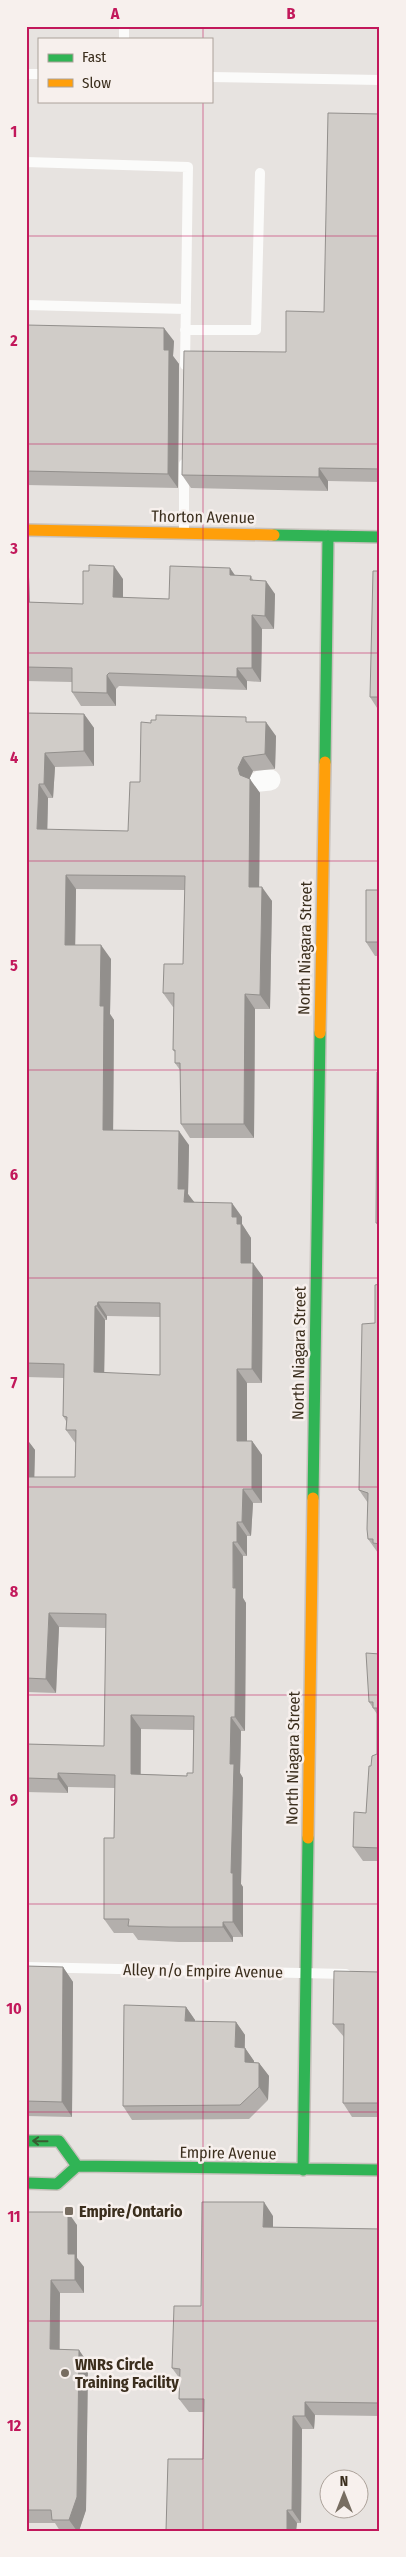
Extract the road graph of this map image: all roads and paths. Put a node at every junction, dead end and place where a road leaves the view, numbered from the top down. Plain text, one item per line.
1 (212, 77) edge
2 (380, 80) edge
3 (26, 162) edge
4 (260, 173) dead end
5 (26, 305) edge
6 (186, 309) junction
7 (185, 330) junction
8 (185, 378) edge
9 (184, 456) edge
10 (26, 530) edge
11 (184, 533) junction
12 (328, 536) junction
13 (380, 537) edge
14 (26, 1967) edge
15 (305, 1973) junction
16 (361, 1974) edge
17 (26, 2141) edge
18 (77, 2166) junction
19 (303, 2170) junction
20 (380, 2170) edge
21 (26, 2183) edge

1 - 2 lane
3 - 6 lane
4 - 7 lane
5 - 6 lane
6 - 7 lane
7 - 8 lane
9 - 11 lane
10 - 11 street, Thorton Avenue
11 - 12 street, Thorton Avenue
12 - 13 street, Thorton Avenue
12 - 15 street, North Niagara Street
14 - 15 lane, Alley n/o Empire Avenue
15 - 16 lane, Alley n/o Empire Avenue
15 - 19 street, North Niagara Street
18 -> 17 street
18 - 19 street, Empire Avenue
18 - 21 street
19 - 20 street, Empire Avenue

